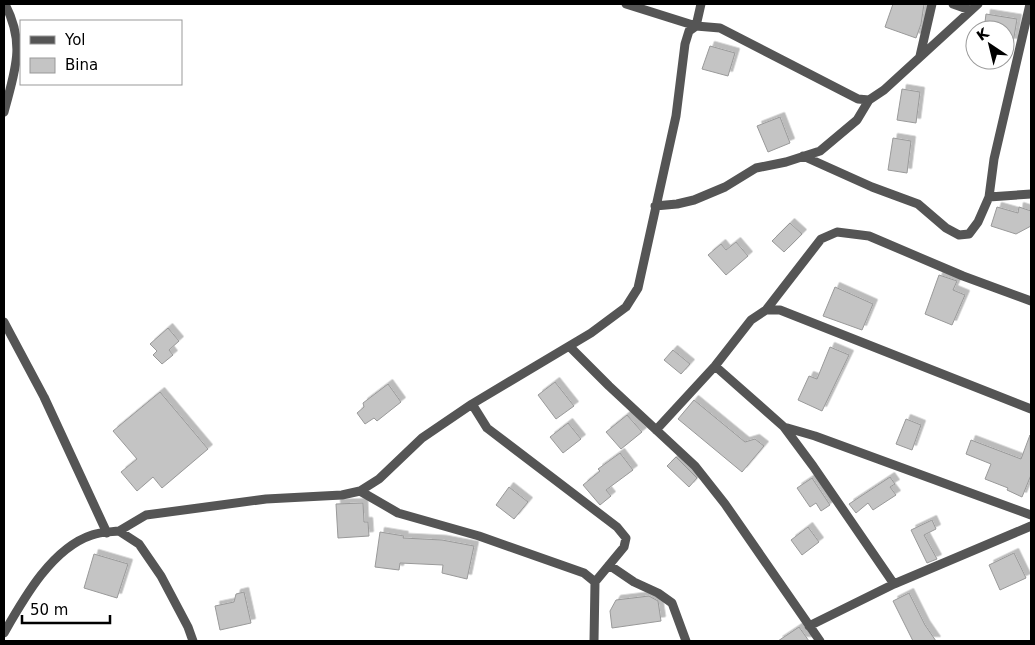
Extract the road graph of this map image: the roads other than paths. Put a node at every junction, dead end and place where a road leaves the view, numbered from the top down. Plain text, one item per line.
1 (4, 4) edge
2 (626, 4) edge
3 (701, 4) edge
4 (932, 4) edge
5 (953, 4) edge
6 (978, 4) edge
7 (1030, 4) edge
8 (970, 10) junction
9 (696, 26) junction
10 (920, 56) junction
11 (869, 100) junction
12 (4, 112) edge
13 (803, 156) junction
14 (1031, 194) edge
15 (989, 197) junction
16 (655, 206) junction
17 (1031, 301) edge
18 (766, 310) junction
19 (4, 322) edge
20 (570, 347) junction
21 (715, 366) junction
22 (472, 404) junction
23 (1031, 409) edge
24 (784, 427) junction
25 (656, 430) junction
26 (360, 491) junction
27 (1031, 516) edge
28 (1031, 526) edge
29 (119, 531) junction
30 (107, 533) junction
31 (609, 565) junction
32 (595, 582) junction
33 (894, 584) junction
34 (809, 626) junction
35 (4, 632) edge
36 (193, 641) edge
37 (594, 641) edge
38 (686, 641) edge
39 (820, 641) edge

1 - 12 street
2 - 9 street
3 - 9 street
4 - 10 street
5 - 8 street
6 - 8 street
7 - 15 street
8 - 10 street
9 - 11 street
9 - 16 street
10 - 11 street
11 - 13 street
13 - 15 street
13 - 16 street
14 - 15 street
16 - 20 street
17 - 18 street
18 - 21 street
18 - 23 street
19 - 30 street
20 - 22 street
20 - 25 street
21 - 24 street
21 - 25 street
22 - 26 street
22 - 31 street
24 - 27 street
24 - 33 street
25 - 34 street
26 - 29 street
26 - 32 street
28 - 33 street
29 - 30 street
29 - 36 street
30 - 35 street
31 - 32 street
31 - 38 street
32 - 37 street
33 - 34 street
34 - 39 street

